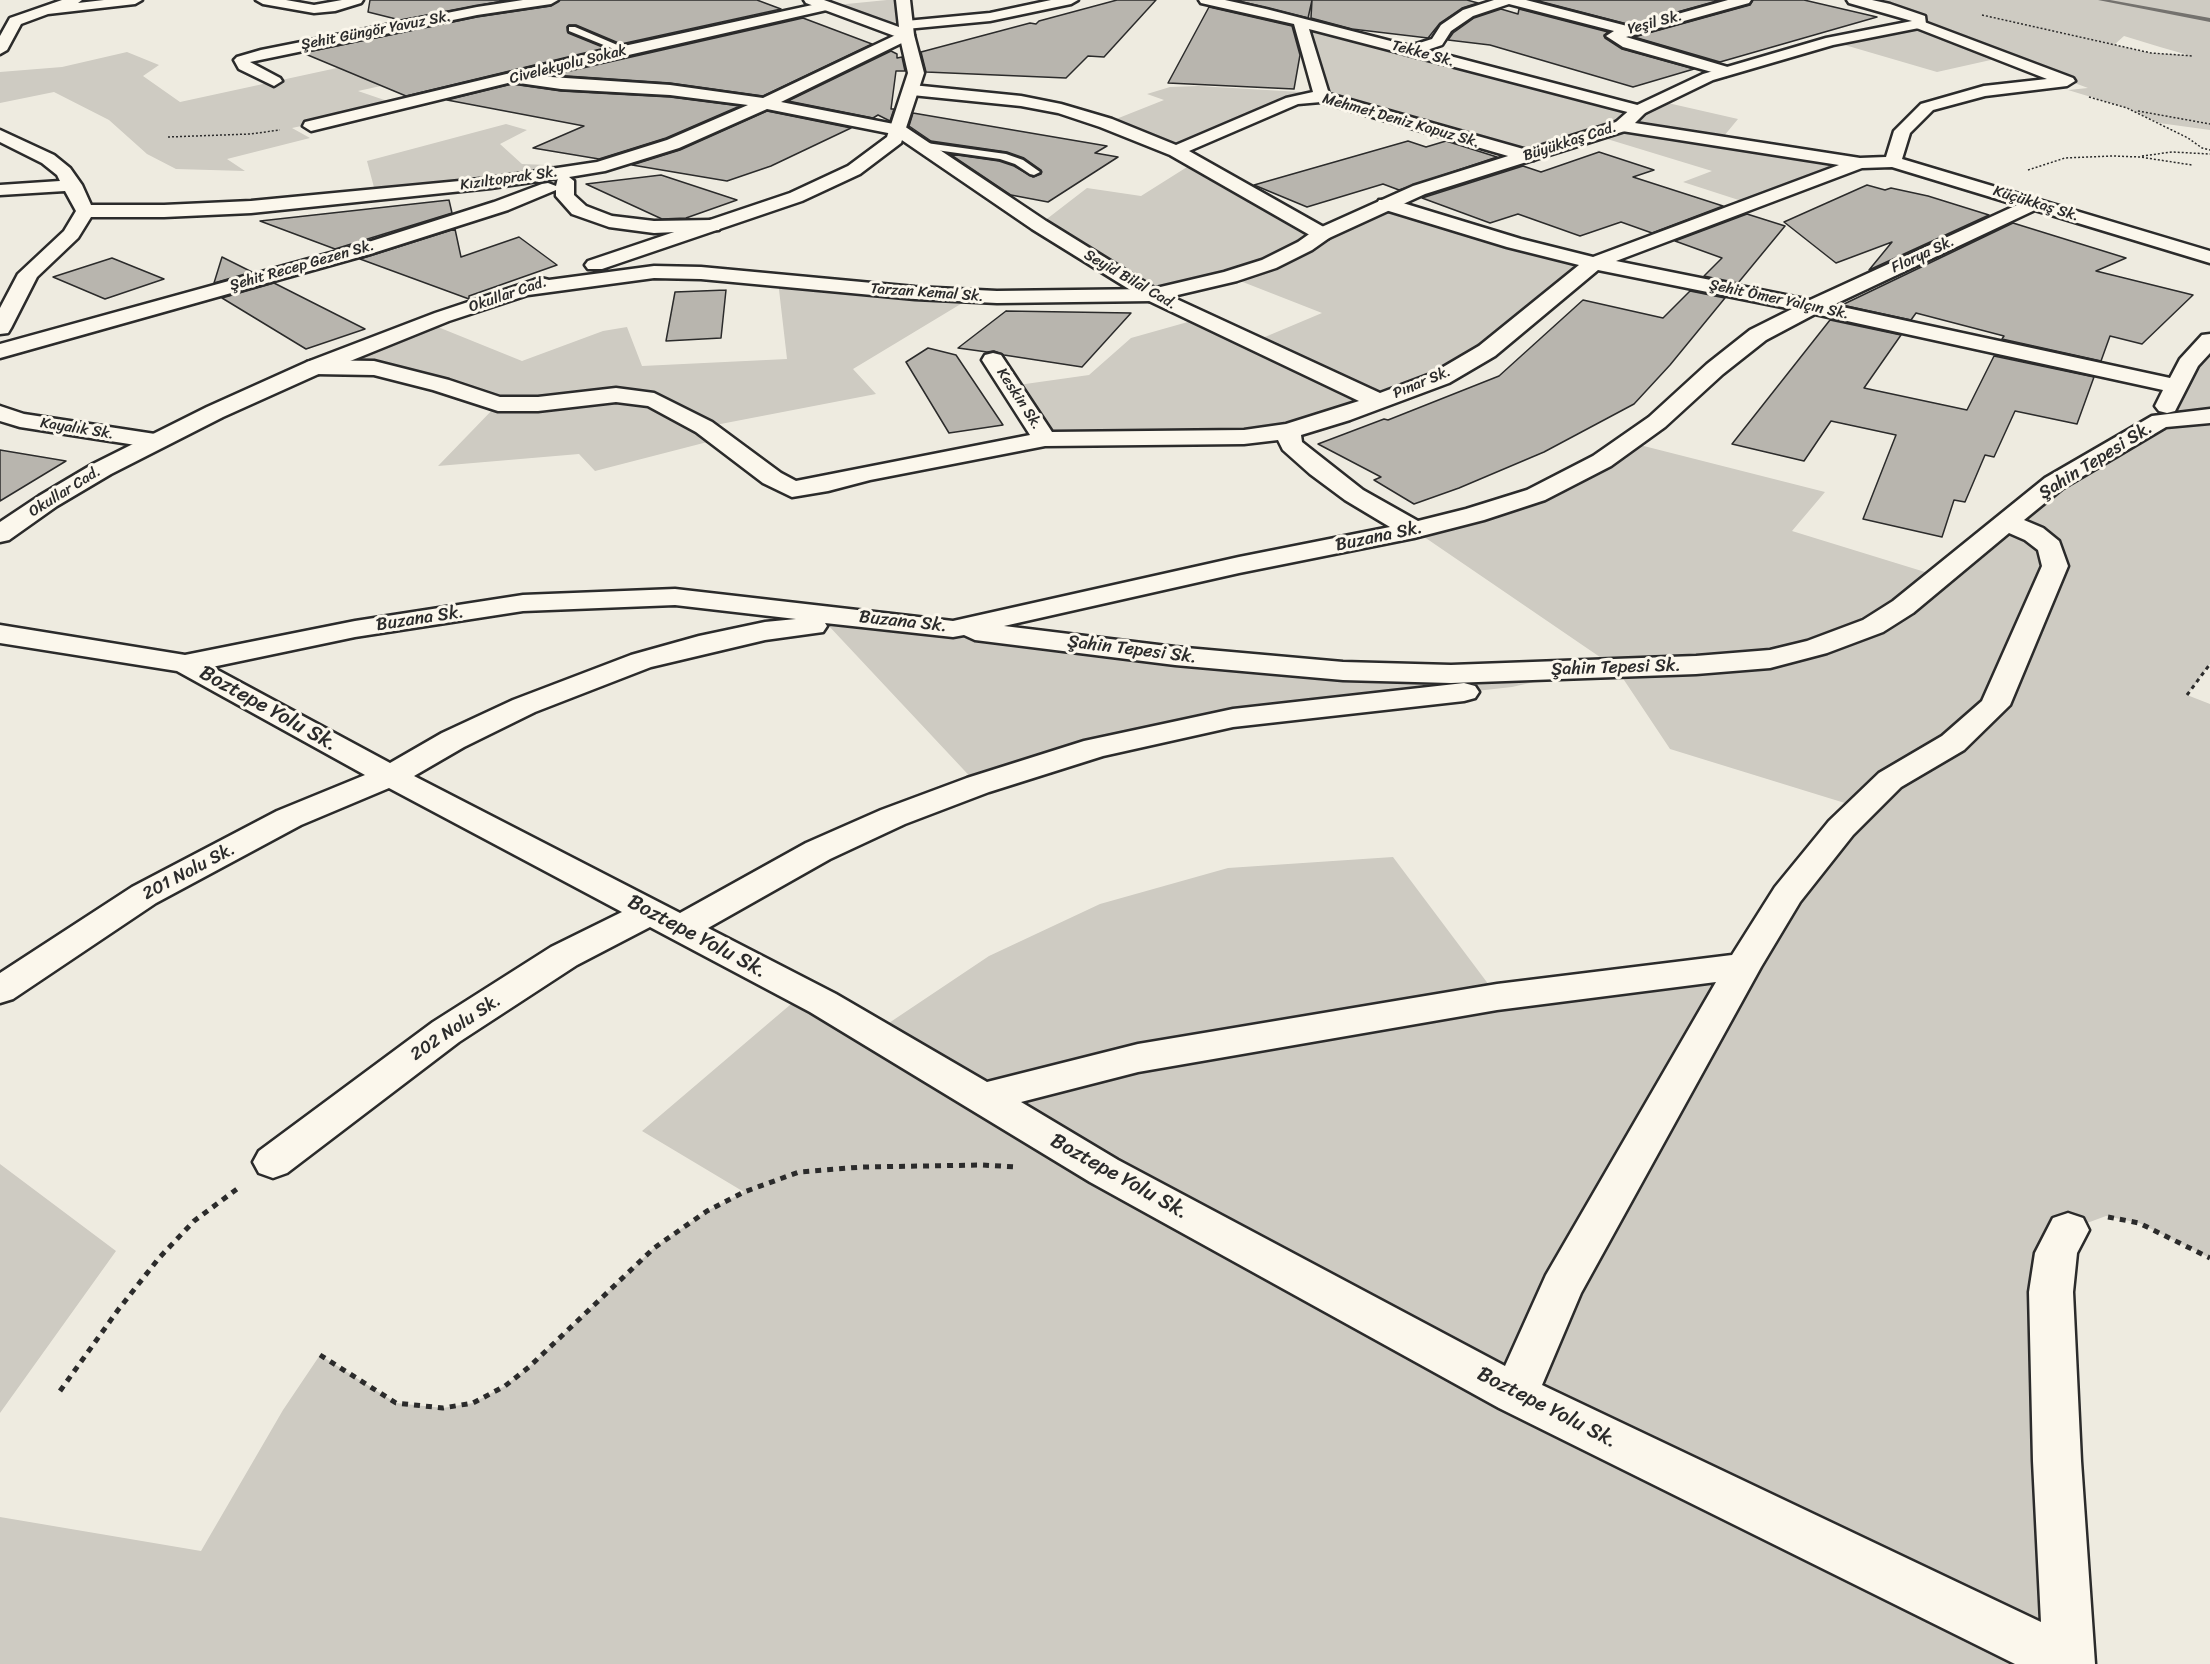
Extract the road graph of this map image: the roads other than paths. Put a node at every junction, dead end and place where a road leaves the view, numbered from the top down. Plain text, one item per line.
1 (75, 0) edge
2 (135, 0) edge
3 (263, 0) edge
4 (356, 0) edge
5 (551, 0) edge
6 (811, 0) edge
7 (903, 0) edge
8 (1071, 0) edge
9 (1206, 0) edge
10 (1509, 0) edge
11 (1744, 0) edge
12 (1854, 0) edge
13 (864, 4) dead end
14 (1282, 4) dead end
15 (1032, 5) edge
16 (826, 6) junction
17 (45, 12) junction
18 (1266, 13) junction
19 (7, 21) edge
20 (1300, 22) junction
21 (1919, 24) junction
22 (572, 29) dead end
23 (907, 30) junction
24 (1627, 30) junction
25 (0, 50) edge
26 (624, 50) junction
27 (1409, 51) junction
28 (1726, 71) junction
29 (516, 78) junction
30 (274, 81) dead end
31 (912, 90) junction
32 (1323, 97) junction
33 (765, 104) junction
34 (1639, 110) junction
35 (311, 126) road end
36 (1622, 126) junction
37 (898, 130) junction
38 (0, 135) edge
39 (919, 145) junction
40 (1176, 151) junction
41 (1528, 156) junction
42 (1893, 162) junction
43 (1860, 163) junction
44 (599, 167) junction
45 (1034, 172) dead end
46 (565, 181) junction
47 (73, 185) junction
48 (0, 190) edge
49 (1386, 204) junction
50 (2034, 204) junction
51 (85, 211) junction
52 (712, 226) junction
53 (1323, 234) junction
54 (2210, 257) edge
55 (1594, 263) junction
56 (521, 290) junction
57 (1152, 295) junction
58 (1812, 307) junction
59 (6, 310) edge
60 (0, 328) edge
61 (2210, 340) edge
62 (0, 351) edge
63 (993, 360) dead end
64 (315, 367) junction
65 (2175, 386) junction
66 (1379, 401) junction
67 (0, 413) edge
68 (2210, 416) edge
69 (2160, 421) junction
70 (1288, 431) junction
71 (1045, 439) junction
72 (156, 441) junction
73 (2006, 522) junction
74 (1414, 530) junction
75 (0, 534) edge
76 (869, 619) junction
77 (953, 629) junction
78 (0, 634) edge
79 (184, 664) junction
80 (1587, 670) junction
81 (390, 776) junction
82 (666, 920) junction
83 (1743, 966) junction
84 (0, 990) edge
85 (982, 1098) junction
86 (273, 1162) road end
87 (2068, 1230) road end
88 (1515, 1394) junction
89 (2068, 1663) edge

1 - 17 street
2 - 17 street
3 - 4 street
5 - 30 street, Şehit Güngör Yavuz Sk.
6 - 16 street
7 - 23 street, Okullar Cad.
8 - 15 street
9 - 18 street, Tekke Sk.
10 - 24 street
10 - 27 street
11 - 24 street, Yeşil Sk.
12 - 21 street
13 - 16 street, Civelekyolu Sokak
14 - 18 street
15 - 23 street
16 - 23 street
16 - 26 street, Civelekyolu Sokak
17 - 19 street
18 - 20 street, Tekke Sk.
19 - 25 street
20 - 27 street, Tekke Sk.
20 - 32 street
21 - 28 street, Büyükkaş Cad.
21 - 42 street
22 - 26 lane
23 - 31 street, Okullar Cad.
23 - 33 street, Kızıltoprak Sk.
24 - 28 street, Yeşil Sk.
26 - 29 street, Civelekyolu Sokak
27 - 34 street, Tekke Sk.
28 - 34 street, Büyükkaş Cad.
29 - 33 street
29 - 35 street, Civelekyolu Sokak
31 - 37 street, Okullar Cad.
31 - 40 street
32 - 40 street, Mehmet Deniz Kopuz Sk.
32 - 41 street, Mehmet Deniz Kopuz Sk.
33 - 37 street
33 - 44 street, Kızıltoprak Sk.
34 - 36 street, Büyükkaş Cad.
36 - 41 street, Büyükkaş Cad.
36 - 43 street
37 - 39 street, Seyid Bilal Cad.
37 - 52 street, Okullar Cad.
38 - 47 street
39 - 45 lane
39 - 57 street, Seyid Bilal Cad.
40 - 53 street
41 - 49 street, Büyükkaş Cad.
42 - 43 street, Küçükkaş Sk.
42 - 50 street, Küçükkaş Sk.
43 - 55 street, Pınar Sk.
44 - 46 street, Şehit Recep Gezen Sk.
44 - 51 street, Kızıltoprak Sk.
46 - 52 street
46 - 62 street, Şehit Recep Gezen Sk.
47 - 48 street
47 - 51 street
49 - 53 street, Büyükkaş Cad.
49 - 55 street, Şehit Ömer Yalçın Sk.
50 - 54 street, Küçükkaş Sk.
50 - 58 street, Florya Sk.
51 - 59 street
52 - 56 street, Okullar Cad.
53 - 57 street, Tarzan Kemal Sk.
55 - 58 street, Şehit Ömer Yalçın Sk.
55 - 66 street, Pınar Sk.
56 - 57 street, Tarzan Kemal Sk.
56 - 64 street, Okullar Cad.
57 - 66 street, Seyid Bilal Cad.
58 - 65 street, Şehit Ömer Yalçın Sk.
58 - 74 street, Buzana Sk.
59 - 60 street
61 - 65 street
63 - 71 street, Keskin Sk.
64 - 71 street, Pınar Sk.
64 - 72 street, Okullar Cad.
65 - 69 street
66 - 70 street, Pınar Sk.
67 - 72 street, Kayalık Sk.
68 - 69 street, Şahin Tepesi Sk.
69 - 73 street, Şahin Tepesi Sk.
70 - 71 street, Pınar Sk.
70 - 74 street
72 - 75 street, Okullar Cad.
73 - 80 street, Şahin Tepesi Sk.
73 - 83 street
74 - 77 street, Buzana Sk.
76 - 77 street, Buzana Sk.
76 - 79 street, Buzana Sk.
76 - 81 street, 201 Nolu Sk.
77 - 80 street, Şahin Tepesi Sk.
78 - 79 street, Buzana Sk.
79 - 81 street, Boztepe Yolu Sk.
80 - 82 street, 202 Nolu Sk.
81 - 82 street, Boztepe Yolu Sk.
81 - 84 street, 201 Nolu Sk.
82 - 85 street, Boztepe Yolu Sk.
82 - 86 street, 202 Nolu Sk.
83 - 85 street
83 - 88 street
85 - 88 street, Boztepe Yolu Sk.
87 - 89 street
88 - 89 street, Boztepe Yolu Sk.

